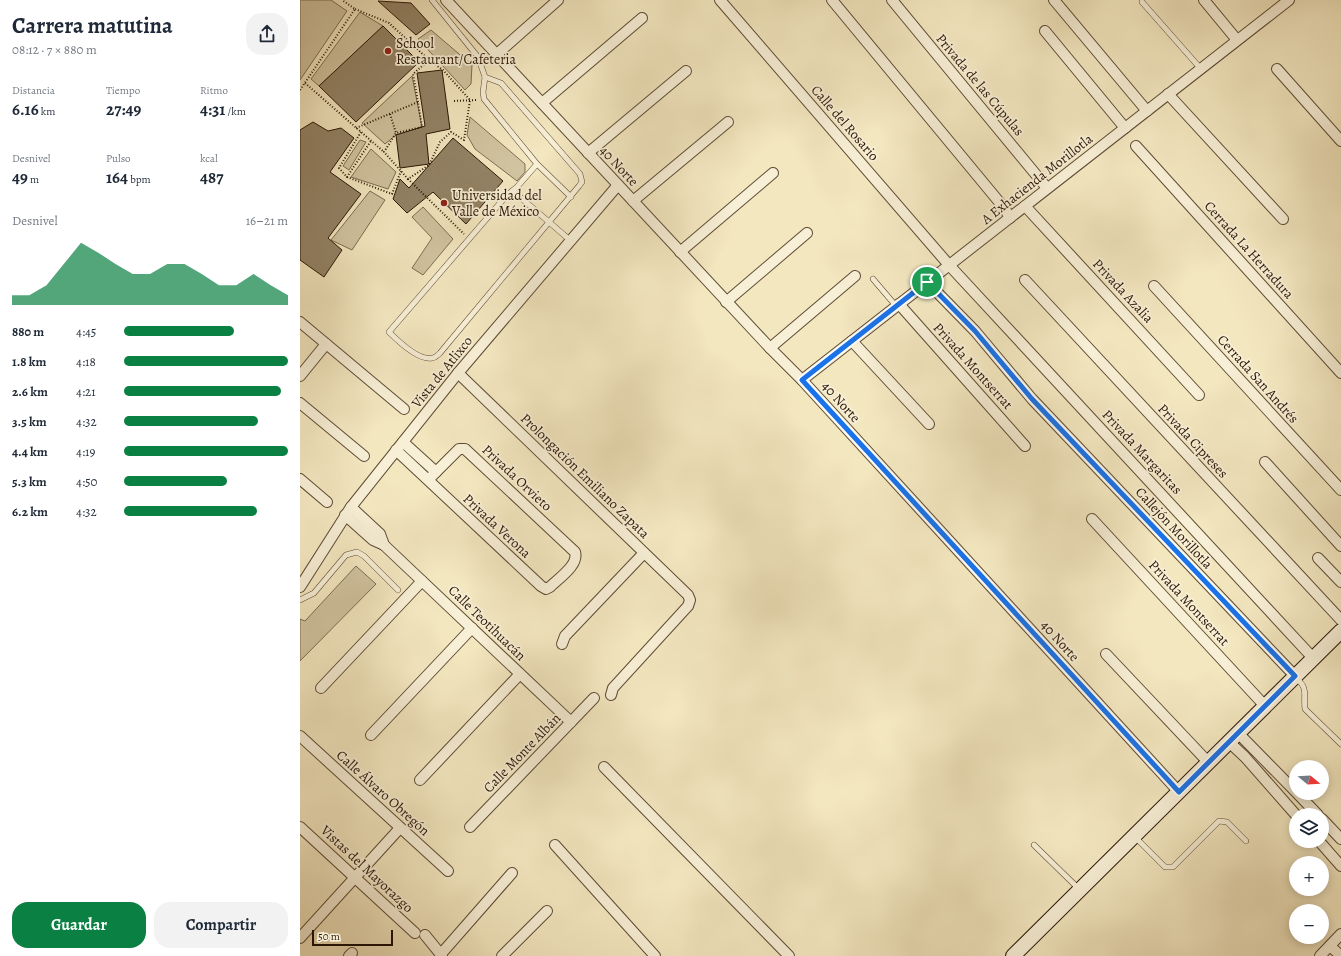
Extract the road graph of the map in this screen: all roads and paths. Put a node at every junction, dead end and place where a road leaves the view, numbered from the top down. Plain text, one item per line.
1 (342, 0) edge
2 (432, 0) edge
3 (558, 0) edge
4 (720, 0) edge
5 (832, 0) edge
6 (892, 0) edge
7 (1054, 0) edge
8 (1204, 0) edge
9 (1289, 0) edge
10 (448, 1) edge
11 (1142, 2) dead end
12 (355, 9) junction
13 (642, 18) dead end
14 (1046, 31) dead end
15 (1237, 40) junction
16 (496, 54) junction
17 (429, 60) junction
18 (1201, 69) junction
19 (1277, 69) dead end
20 (686, 71) dead end
21 (485, 77) junction
22 (305, 83) junction
23 (300, 90) edge
24 (1168, 94) junction
25 (484, 99) junction
26 (470, 100) junction
27 (454, 101) dead end
28 (418, 102) junction
29 (542, 104) junction
30 (1147, 111) junction
31 (390, 114) junction
32 (728, 122) dead end
33 (356, 128) junction
34 (1125, 128) junction
35 (361, 132) junction
36 (396, 133) junction
37 (371, 141) junction
38 (1341, 141) edge
39 (1136, 146) dead end
40 (384, 152) junction
41 (588, 153) junction
42 (538, 164) junction
43 (401, 171) junction
44 (773, 173) dead end
45 (347, 177) junction
46 (408, 179) junction
47 (618, 185) junction
48 (1047, 188) junction
49 (512, 191) junction
50 (571, 197) junction
51 (633, 201) junction
52 (1025, 206) junction
53 (1010, 218) junction
54 (1283, 218) dead end
55 (550, 223) junction
56 (807, 233) dead end
57 (469, 239) junction
58 (571, 241) junction
59 (680, 252) junction
60 (949, 265) junction
61 (855, 276) dead end
62 (873, 279) dead end
63 (1025, 280) dead end
64 (927, 282) junction
65 (1154, 286) dead end
66 (726, 302) junction
67 (898, 305) junction
68 (300, 322) edge
69 (852, 341) junction
70 (326, 344) junction
71 (770, 348) junction
72 (458, 373) junction
73 (1341, 373) edge
74 (300, 376) edge
75 (802, 380) junction
76 (1199, 395) dead end
77 (300, 403) edge
78 (404, 409) dead end
79 (929, 424) dead end
80 (403, 442) junction
81 (1025, 446) dead end
82 (396, 450) junction
83 (364, 456) dead end
84 (1265, 462) dead end
85 (436, 472) junction
86 (300, 479) edge
87 (428, 480) junction
88 (1341, 490) edge
89 (327, 502) dead end
90 (348, 511) junction
91 (1092, 520) dead end
92 (1341, 546) edge
93 (644, 553) junction
94 (576, 556) joint
95 (1318, 558) dead end
96 (422, 581) junction
97 (1341, 582) edge
98 (300, 587) edge
99 (398, 590) dead end
100 (300, 600) edge
101 (1341, 620) edge
102 (472, 628) junction
103 (1341, 631) edge
104 (562, 644) dead end
105 (1106, 654) dead end
106 (1313, 658) junction
107 (520, 674) junction
108 (1295, 676) junction
109 (321, 688) dead end
110 (611, 695) dead end
111 (594, 698) dead end
112 (1265, 706) junction
113 (571, 722) junction
114 (371, 735) dead end
115 (1234, 737) junction
116 (301, 738) edge
117 (1341, 744) edge
118 (1265, 760) junction
119 (1208, 762) junction
120 (604, 767) dead end
121 (1256, 770) junction
122 (420, 780) dead end
123 (1289, 786) edge
124 (1179, 792) junction
125 (1303, 800) edge
126 (1290, 808) edge
127 (1311, 808) edge
128 (1329, 826) edge
129 (300, 827) edge
130 (470, 827) dead end
131 (400, 828) junction
132 (1134, 836) junction
133 (1341, 839) edge
134 (1246, 841) dead end
135 (555, 845) dead end
136 (1034, 845) dead end
137 (1325, 848) edge
138 (1341, 866) edge
139 (448, 871) dead end
140 (512, 873) dead end
141 (355, 879) junction
142 (1080, 889) junction
143 (547, 911) dead end
144 (1341, 934) edge
145 (300, 938) edge
146 (1330, 946) junction
147 (441, 955) edge
148 (502, 956) edge
149 (655, 956) edge
150 (788, 956) edge
151 (1013, 956) edge
152 (1320, 956) edge
153 (1341, 956) edge

1 - 12 path
2 - 21 lane
3 - 16 street
4 - 60 street, Calle del Rosario
5 - 53 street
6 - 48 street, Privada de las Cúpulas
7 - 30 street
8 - 15 street
9 - 15 street, A Exhacienda Morillotla
10 - 16 street, 40 Norte
11 - 18 lane
12 - 17 path
12 - 22 path
13 - 29 street
14 - 34 street
15 - 18 street, A Exhacienda Morillotla
16 - 29 street, 40 Norte
17 - 26 path
17 - 28 path
18 - 24 street, A Exhacienda Morillotla
19 - 38 street
20 - 41 street
21 - 25 lane
21 - 50 lane
22 - 23 path
22 - 33 path
24 - 30 street, A Exhacienda Morillotla
24 - 54 street
25 - 26 path
25 - 42 lane
26 - 27 path
26 - 46 path
28 - 31 path
28 - 36 path
29 - 41 street, 40 Norte
30 - 34 street, A Exhacienda Morillotla
31 - 33 path
31 - 36 path
32 - 51 street
33 - 35 path
34 - 48 street, A Exhacienda Morillotla
35 - 37 path
35 - 45 path
36 - 40 path
37 - 40 path
37 - 45 path
39 - 73 street, Cerrada La Herradura
40 - 43 path
41 - 47 street, 40 Norte
42 - 49 lane
42 - 50 lane
43 - 45 path
43 - 46 path
44 - 59 street
46 - 57 path
47 - 51 street, 40 Norte
47 - 58 street, Vista de Atlixco
48 - 52 street, A Exhacienda Morillotla
49 - 55 lane
49 - 57 lane
50 - 55 lane
51 - 59 street, 40 Norte
52 - 53 street, A Exhacienda Morillotla
52 - 76 street, Privada Azalia
53 - 60 street, A Exhacienda Morillotla
55 - 57 lane
55 - 58 lane
56 - 66 street
58 - 72 street, Vista de Atlixco
59 - 66 street, 40 Norte
60 - 64 street, A Exhacienda Morillotla
60 - 106 street, Privada Margaritas
61 - 71 street
62 - 67 lane
63 - 101 street, Privada Cipreses
64 - 67 street, A Exhacienda Morillotla
64 - 108 street, Callejón Morillotla
65 - 88 street, Cerrada San Andrés
66 - 71 street, 40 Norte
67 - 69 street, A Exhacienda Morillotla
67 - 81 street, Privada Montserrat
68 - 70 street
69 - 75 street, A Exhacienda Morillotla
69 - 79 street
70 - 74 street
70 - 78 street
71 - 75 street, 40 Norte
72 - 80 street, Vista de Atlixco
72 - 93 street, Prolongación Emiliano Zapata
75 - 124 street, 40 Norte
77 - 83 street
80 - 82 street, Vista de Atlixco
80 - 85 street
82 - 87 street, Privada Verona
82 - 90 street, Vista de Atlixco
84 - 92 street
85 - 87 street, Privada Orvieto
85 - 94 street, Privada Orvieto
86 - 89 street
87 - 94 street, Privada Verona
90 - 96 street, Calle Teotihuacán
90 - 98 street, Vista de Atlixco
91 - 112 street, Privada Montserrat
93 - 104 street
93 - 110 street, Prolongación Emiliano Zapata
95 - 97 street
96 - 102 street, Calle Teotihuacán
96 - 109 street
99 - 100 lane
102 - 107 street, Calle Teotihuacán
102 - 114 street
103 - 106 street
105 - 119 street
106 - 108 street
107 - 113 street, Calle Teotihuacán
107 - 122 street
108 - 112 street
108 - 117 lane
111 - 113 street, Calle Monte Albán
112 - 115 street
113 - 130 street, Calle Monte Albán
115 - 118 street
115 - 119 street
115 - 121 street
116 - 131 street, Calle Álvaro Obregón
118 - 121 street
118 - 123 street
119 - 124 street
120 - 150 street
121 - 126 street
124 - 132 street
125 - 127 street
128 - 133 street
129 - 141 street, Vistas del Mayorazgo
131 - 139 street, Calle Álvaro Obregón
131 - 141 street
132 - 134 lane
132 - 142 street
135 - 149 street
136 - 142 lane
137 - 138 street
140 - 147 street
141 - 145 street
141 - 147 street, Vistas del Mayorazgo
142 - 151 street
143 - 148 street
144 - 146 street
146 - 152 street
146 - 153 street

